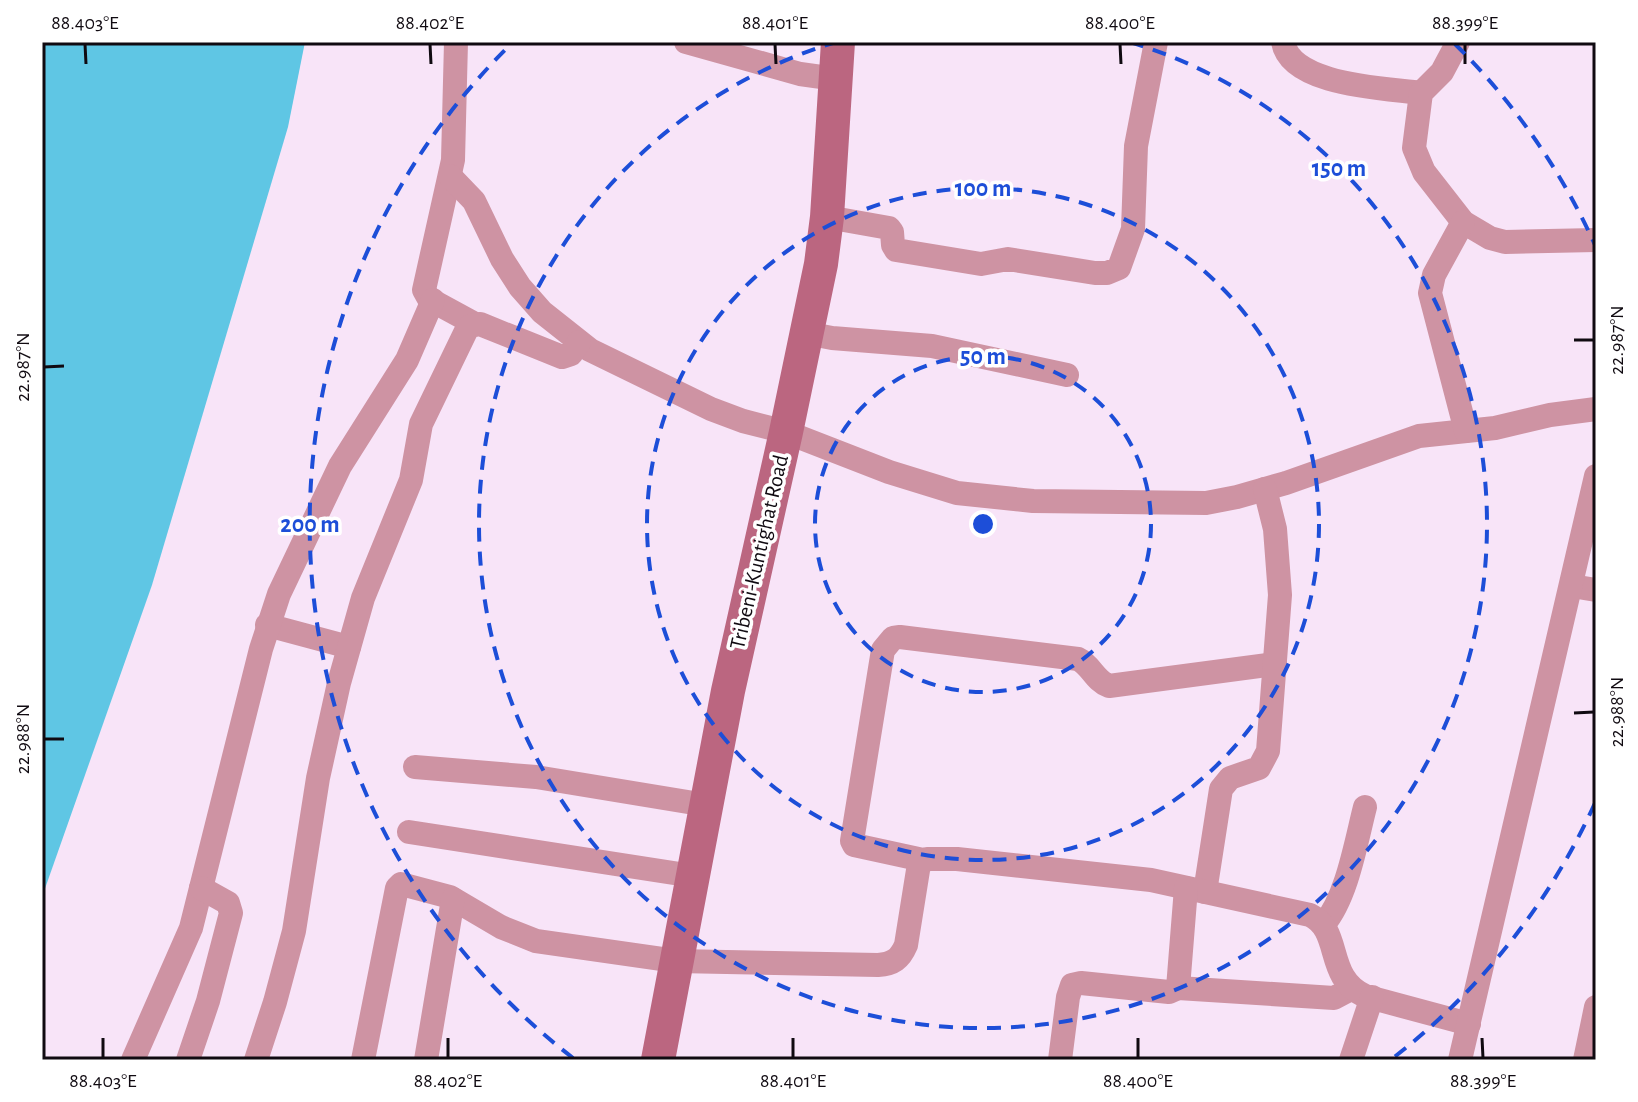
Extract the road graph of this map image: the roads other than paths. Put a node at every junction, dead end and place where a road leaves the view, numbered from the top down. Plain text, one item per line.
1 (456, 42) edge
2 (686, 42) edge
3 (838, 42) edge
4 (1156, 42) edge
5 (1283, 42) edge
6 (1458, 42) edge
7 (836, 79) junction
8 (1421, 93) junction
9 (450, 176) junction
10 (827, 217) junction
11 (1463, 222) junction
12 (1596, 240) edge
13 (433, 300) junction
14 (475, 324) junction
15 (806, 333) junction
16 (579, 342) junction
17 (1067, 375) dead end
18 (1596, 409) edge
19 (1466, 431) junction
20 (786, 432) junction
21 (1596, 476) edge
22 (1265, 489) junction
23 (1584, 588) edge
24 (267, 625) junction
25 (349, 647) junction
26 (1275, 664) junction
27 (415, 767) dead end
28 (706, 805) junction
29 (1365, 807) dead end
30 (409, 832) dead end
31 (923, 860) junction
32 (693, 876) junction
33 (201, 888) junction
34 (1195, 890) junction
35 (453, 899) junction
36 (1324, 924) junction
37 (676, 961) junction
38 (1178, 988) junction
39 (1361, 993) junction
40 (1596, 1007) edge
41 (1469, 1024) junction
42 (133, 1060) edge
43 (188, 1060) edge
44 (256, 1060) edge
45 (363, 1060) edge
46 (426, 1060) edge
47 (658, 1060) edge
48 (1060, 1060) edge
49 (1351, 1060) edge
50 (1460, 1060) edge
51 (1585, 1060) edge

1 - 9 street
2 - 7 street
3 - 7 main road, Tribeni-Kuntighat Road
4 - 10 street
5 - 8 street
6 - 8 street
7 - 10 main road, Tribeni-Kuntighat Road
8 - 11 street
9 - 13 street
9 - 16 street
10 - 15 main road, Tribeni-Kuntighat Road
11 - 12 street
11 - 19 street
13 - 14 street
13 - 24 street
14 - 16 street
14 - 25 street
15 - 17 street
15 - 20 main road, Tribeni-Kuntighat Road
16 - 20 street
18 - 19 street
19 - 22 street
20 - 22 street
20 - 28 main road, Tribeni-Kuntighat Road
21 - 23 street
22 - 26 street
23 - 41 street
24 - 25 street
24 - 33 street
25 - 44 street
26 - 31 street
26 - 34 street
27 - 28 street
28 - 32 main road, Tribeni-Kuntighat Road
29 - 36 street
30 - 32 street
31 - 34 street
31 - 37 street
32 - 37 main road, Tribeni-Kuntighat Road
33 - 42 street
33 - 43 street
34 - 36 street
34 - 38 street
35 - 37 street
35 - 45 street
35 - 46 street
36 - 39 street
37 - 47 main road, Tribeni-Kuntighat Road
38 - 39 street
38 - 48 street
39 - 41 street
39 - 49 street
40 - 51 street
41 - 50 street

